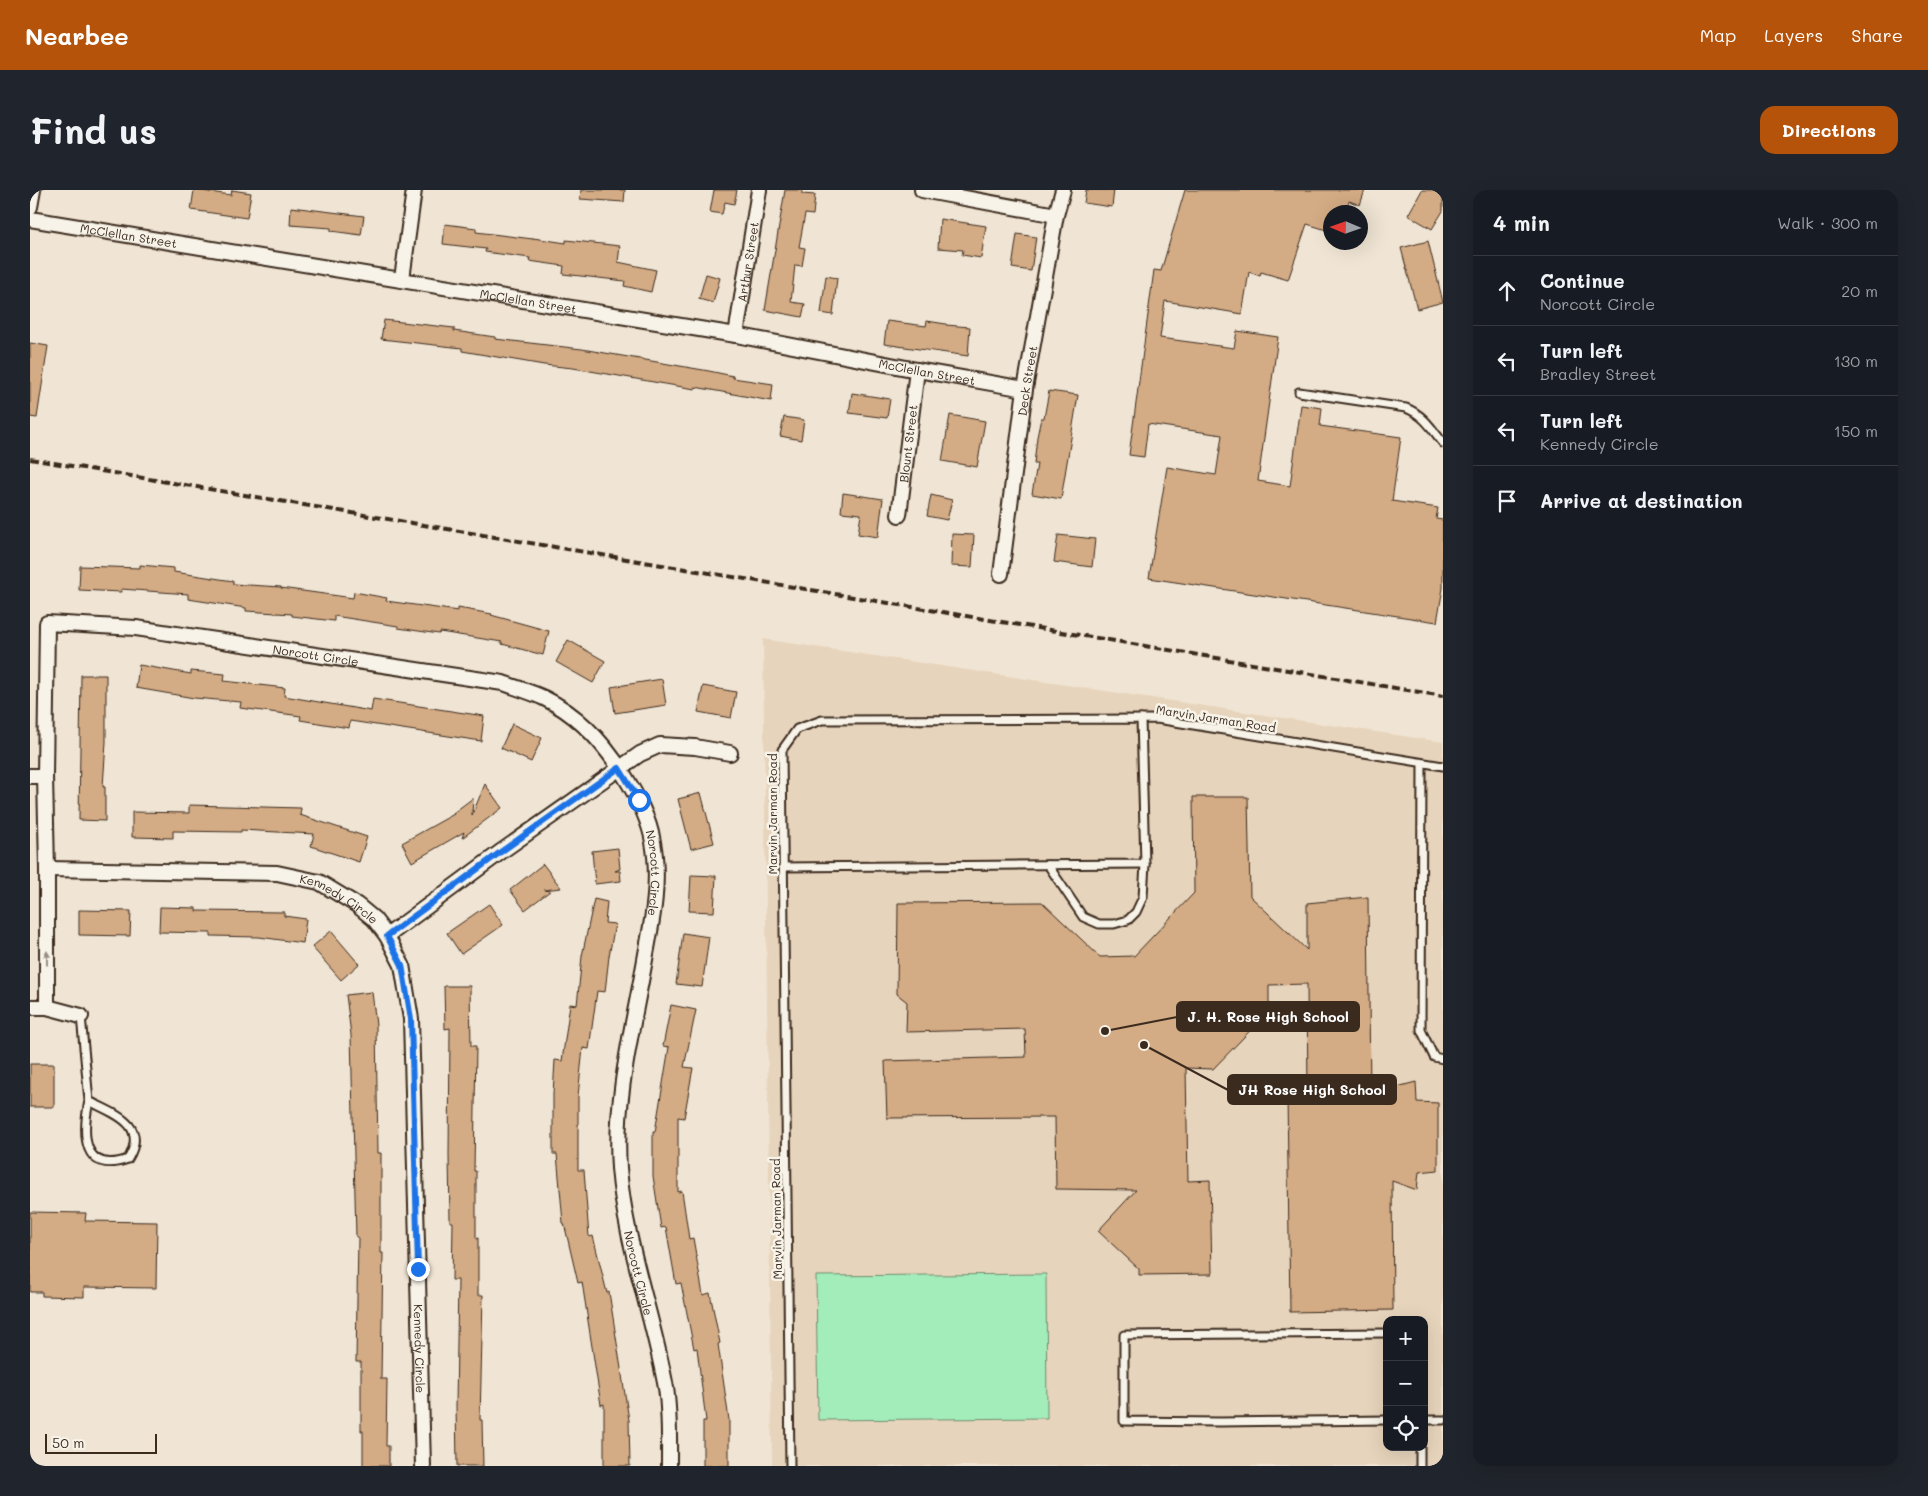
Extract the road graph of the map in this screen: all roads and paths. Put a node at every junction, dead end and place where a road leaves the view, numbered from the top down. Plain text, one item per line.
1 (33, 190) edge
2 (414, 190) edge
3 (759, 190) edge
4 (922, 190) edge
5 (1063, 190) edge
6 (30, 207) edge
7 (1056, 215) junction
8 (30, 219) edge
9 (402, 279) junction
10 (736, 334) junction
11 (917, 370) junction
12 (1025, 389) junction
13 (1299, 392) dead end
14 (1443, 444) edge
15 (899, 515) dead end
16 (1000, 574) dead end
17 (1141, 719) junction
18 (730, 753) dead end
19 (1422, 762) junction
20 (1443, 766) edge
21 (619, 768) junction
22 (30, 776) edge
23 (45, 776) junction
24 (1145, 864) junction
25 (1048, 865) junction
26 (783, 867) junction
27 (47, 869) junction
28 (387, 936) junction
29 (30, 1007) edge
30 (47, 1007) junction
31 (81, 1016) joint
32 (1443, 1058) edge
33 (88, 1101) junction
34 (1383, 1333) edge
35 (1383, 1420) edge
36 (1428, 1420) edge
37 (1443, 1420) edge
38 (1420, 1451) edge
39 (423, 1466) edge
40 (669, 1466) edge
41 (790, 1466) edge
42 (1420, 1466) edge

1 - 6 street
2 - 9 street
3 - 10 street, Arthur Street
4 - 7 street
5 - 7 street, Deck Street
7 - 12 street, Deck Street
8 - 9 street, McClellan Street
9 - 10 street, McClellan Street
10 - 11 street, McClellan Street
11 - 12 street, McClellan Street
11 - 15 street, Blount Street
12 - 16 street, Deck Street
13 - 14 lane
17 - 19 lane, Marvin Jarman Road
17 - 24 lane
17 - 26 lane, Marvin Jarman Road
18 - 21 street
19 - 20 lane, Marvin Jarman Road
19 - 32 lane
21 - 23 street, Norcott Circle
21 - 28 street
21 - 40 street, Norcott Circle
22 - 23 street
23 - 27 street
24 - 25 lane
24 - 25 lane
25 - 26 lane
26 - 41 lane, Marvin Jarman Road
27 - 28 street, Kennedy Circle
30 -> 27 street
28 - 39 street, Kennedy Circle
29 - 30 street
30 - 31 street
31 - 33 lane
33 - 33 lane
34 - 35 lane
36 - 37 lane
38 - 42 lane

